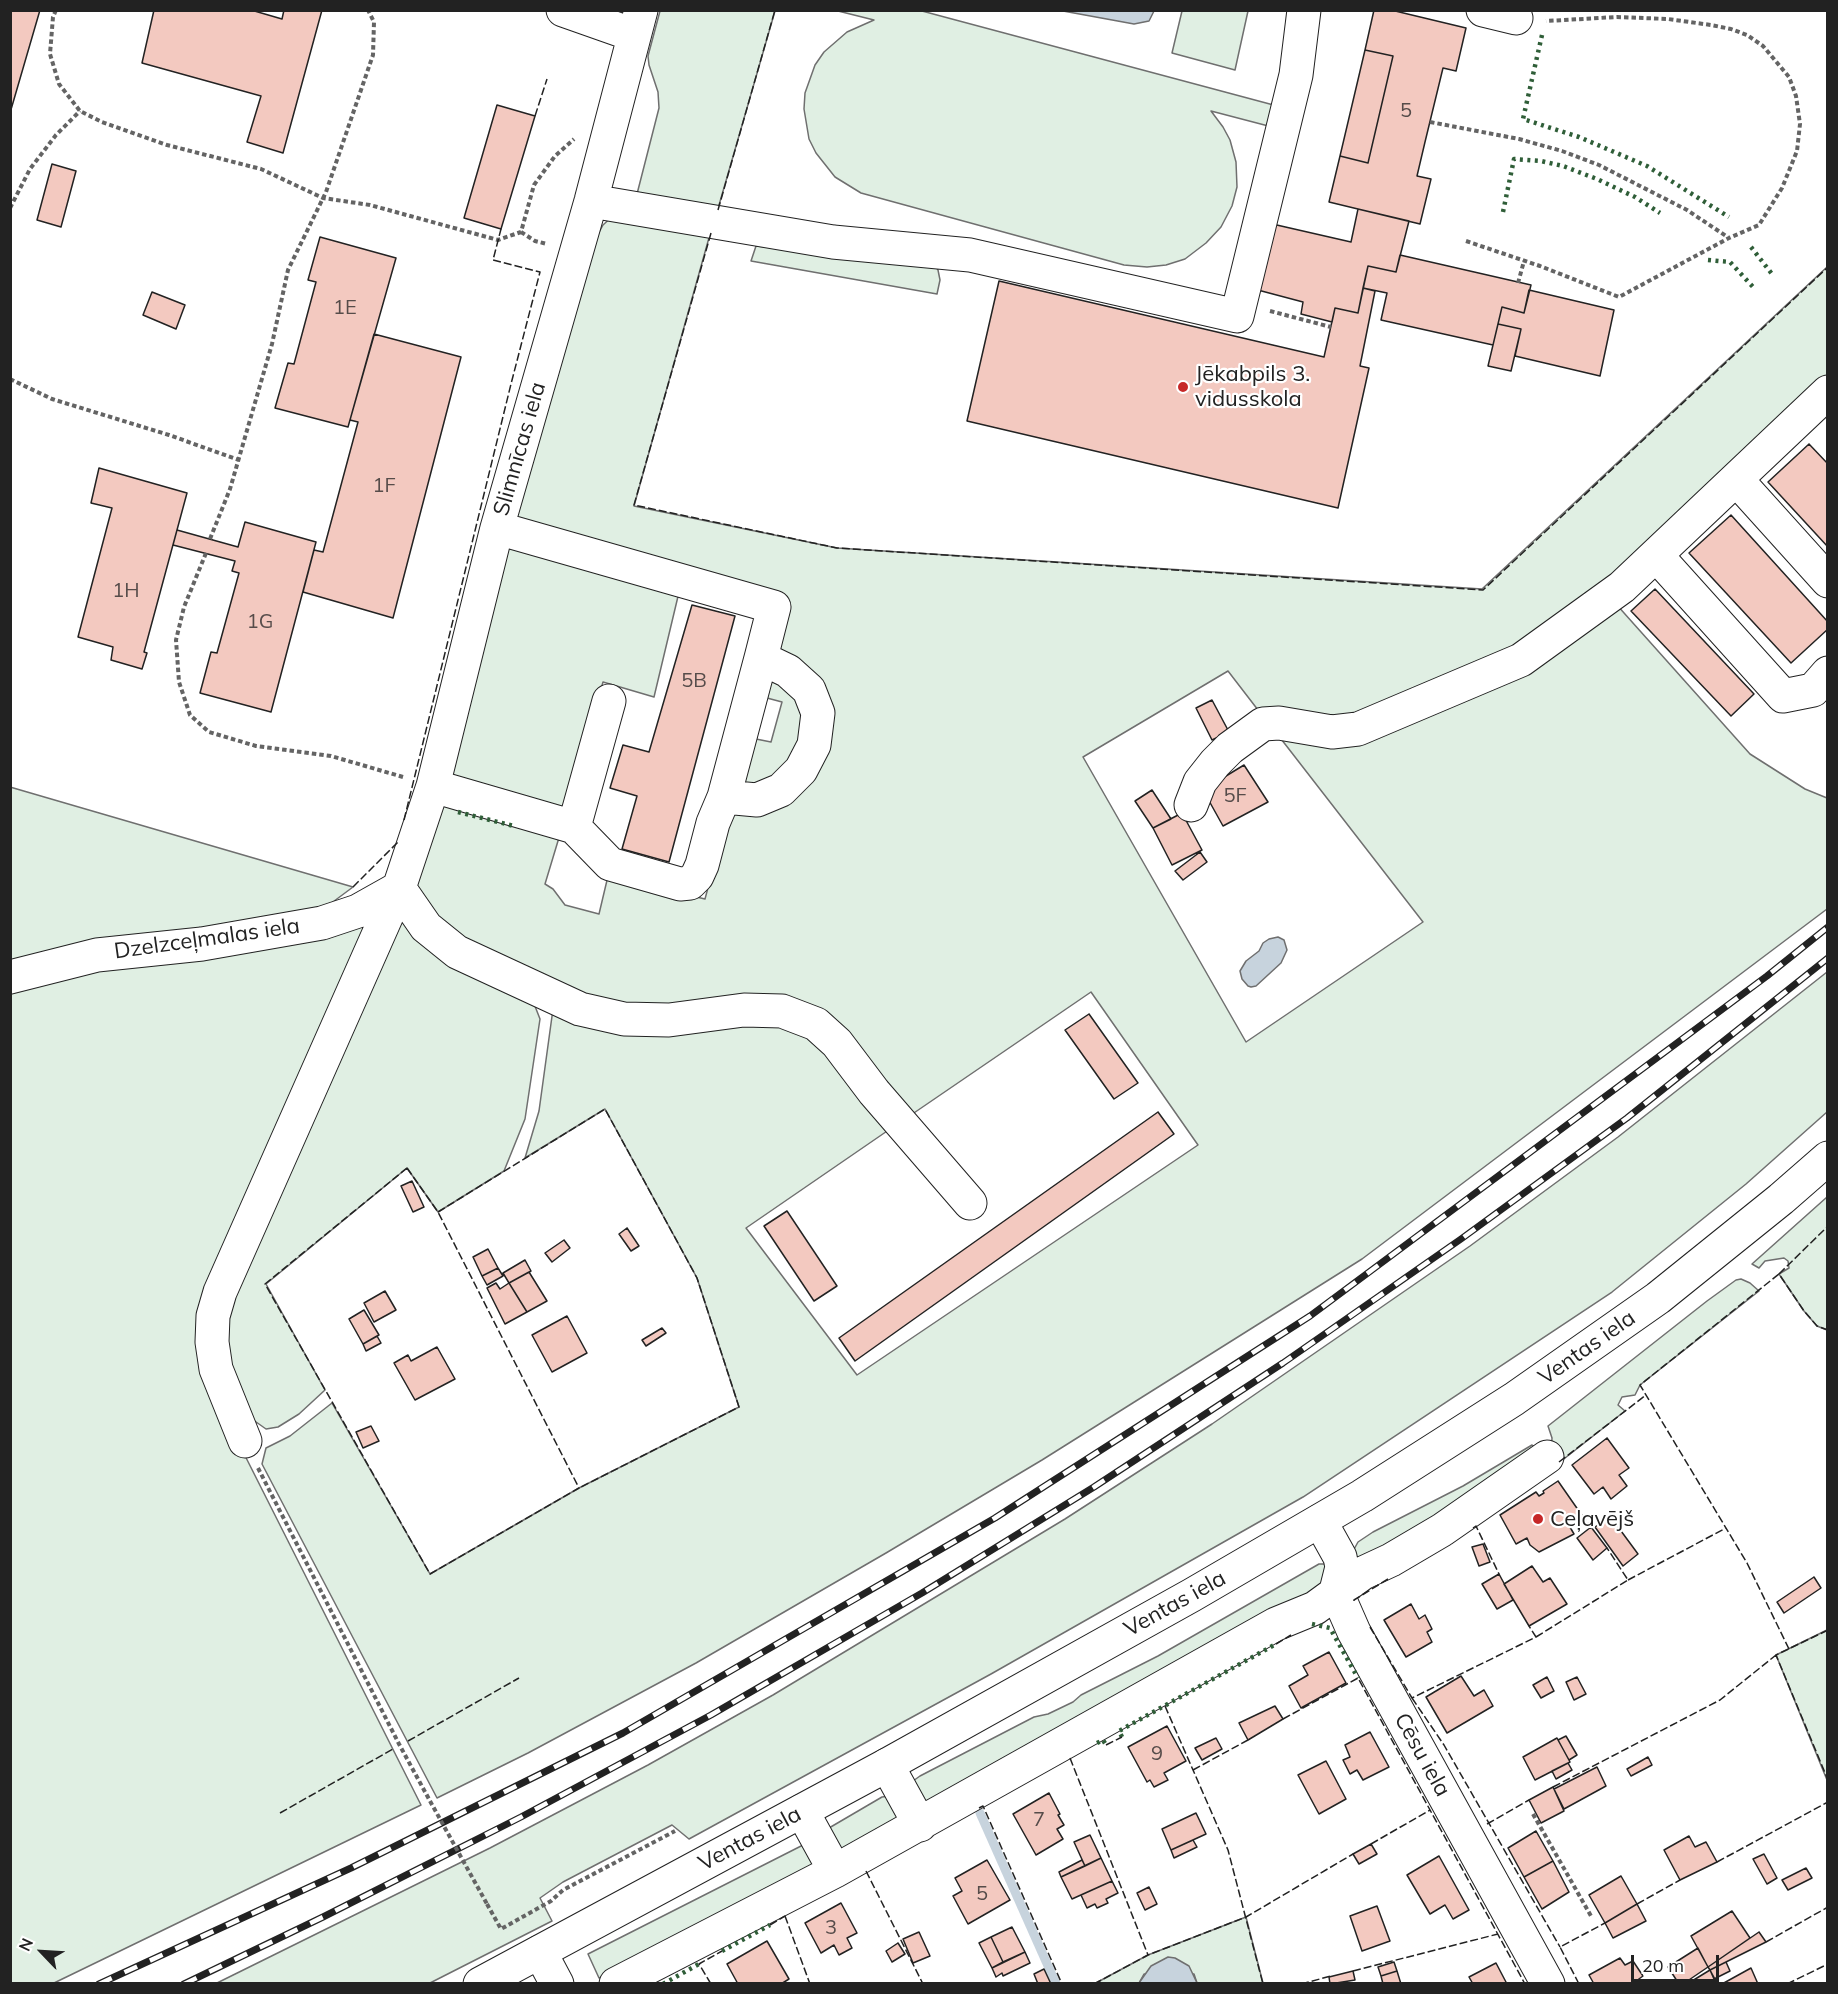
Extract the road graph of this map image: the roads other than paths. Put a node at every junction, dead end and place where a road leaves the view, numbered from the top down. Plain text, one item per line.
1 (563, 10) edge
2 (1304, 10) edge
3 (1483, 10) edge
4 (1516, 18) road end
5 (637, 23) edge
6 (591, 201) junction
7 (1822, 409) edge
8 (1736, 479) junction
9 (497, 528) junction
10 (1656, 555) junction
11 (1827, 582) edge
12 (761, 658) junction
13 (1827, 673) edge
14 (609, 701) dead end
15 (433, 786) junction
16 (724, 797) junction
17 (1191, 805) dead end
18 (574, 827) junction
19 (399, 888) junction
20 (10, 977) edge
21 (1827, 1158) edge
22 (970, 1203) dead end
23 (245, 1441) road end
24 (1547, 1457) dead end
25 (1320, 1521) junction
26 (1336, 1591) junction
27 (887, 1765) junction
28 (802, 1811) junction
29 (920, 1825) junction
30 (835, 1871) junction
31 (540, 1952) junction
32 (480, 1983) edge
33 (557, 1983) edge
34 (616, 1983) edge
35 (1548, 1983) edge

1 - 5 main road
2 - 6 main road
3 - 4 main road
5 - 6 main road, Slimnīcas iela
6 - 9 main road, Slimnīcas iela
7 - 8 main road
8 - 10 main road
8 - 11 main road
9 - 12 main road
9 - 15 main road, Slimnīcas iela
10 - 13 main road
10 - 17 main road
12 - 16 main road
12 - 16 main road
14 - 18 main road
15 - 18 main road
15 - 19 main road, Slimnīcas iela
16 - 18 main road
19 - 20 main road, Dzelzceļmalas iela
19 - 22 main road
19 - 23 main road, Slimnīcas iela
21 - 25 main road, Ventas iela
24 - 26 main road
25 - 26 main road
25 - 27 main road, Ventas iela
26 - 29 main road
26 - 35 main road, Cēsu iela
27 - 28 main road, Ventas iela
27 - 29 main road
28 - 30 main road
28 - 31 main road, Ventas iela
29 - 30 main road
30 - 34 main road
31 - 32 main road, Ventas iela
31 - 33 main road

